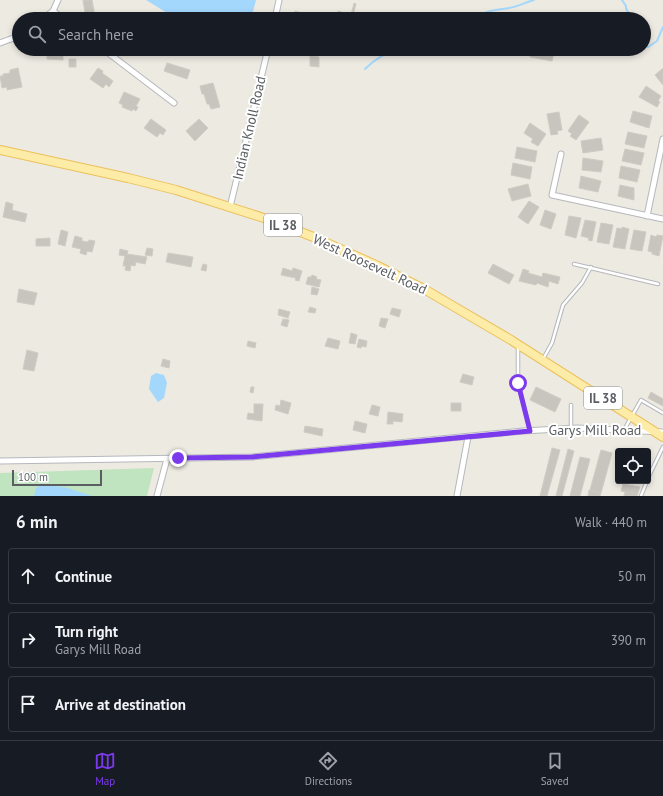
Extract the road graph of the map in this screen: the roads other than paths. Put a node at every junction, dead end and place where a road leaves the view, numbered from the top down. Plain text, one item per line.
1 (58, 0) edge
2 (279, 0) edge
3 (53, 11) edge
4 (276, 12) edge
5 (12, 39) edge
6 (0, 43) edge
7 (112, 56) edge
8 (266, 56) edge
9 (174, 102) dead end
10 (663, 139) edge
11 (0, 150) edge
12 (561, 154) dead end
13 (230, 207) junction
14 (646, 216) junction
15 (663, 219) edge
16 (574, 264) dead end
17 (591, 267) junction
18 (658, 284) dead end
19 (518, 344) junction
20 (543, 360) junction
21 (571, 404) dead end
22 (663, 413) edge
23 (632, 416) junction
24 (571, 428) junction
25 (624, 430) junction
26 (530, 431) junction
27 (654, 431) junction
28 (663, 432) edge
29 (663, 436) edge
30 (468, 437) junction
31 (663, 447) edge
32 (167, 458) junction
33 (0, 461) edge
34 (651, 472) edge
35 (645, 484) edge
36 (158, 496) edge
37 (457, 496) edge
38 (641, 496) edge

1 - 3 street
2 - 4 street
5 - 6 street
7 - 9 street
8 - 13 street, Indian Knoll Road
10 - 14 street
11 - 13 main road, West Roosevelt Road / IL 38
12 - 14 street
13 - 19 main road, West Roosevelt Road / IL 38
14 - 15 street
16 - 17 lane
17 - 18 lane
17 - 20 lane
19 - 20 main road, West Roosevelt Road / IL 38
19 - 26 lane
20 - 23 main road, West Roosevelt Road / IL 38
21 - 24 lane
22 - 23 lane
23 - 25 lane
23 - 27 main road, West Roosevelt Road / IL 38
24 - 25 street, Garys Mill Road
24 - 26 street, Garys Mill Road
25 - 27 street, Garys Mill Road
26 - 30 street, Garys Mill Road
27 - 28 street, Garys Mill Road
27 - 29 main road, West Roosevelt Road / IL 38
30 - 32 street, Garys Mill Road
30 - 37 street
31 - 34 lane
32 - 33 street, Garys Mill Road
32 - 36 street
35 - 38 lane

